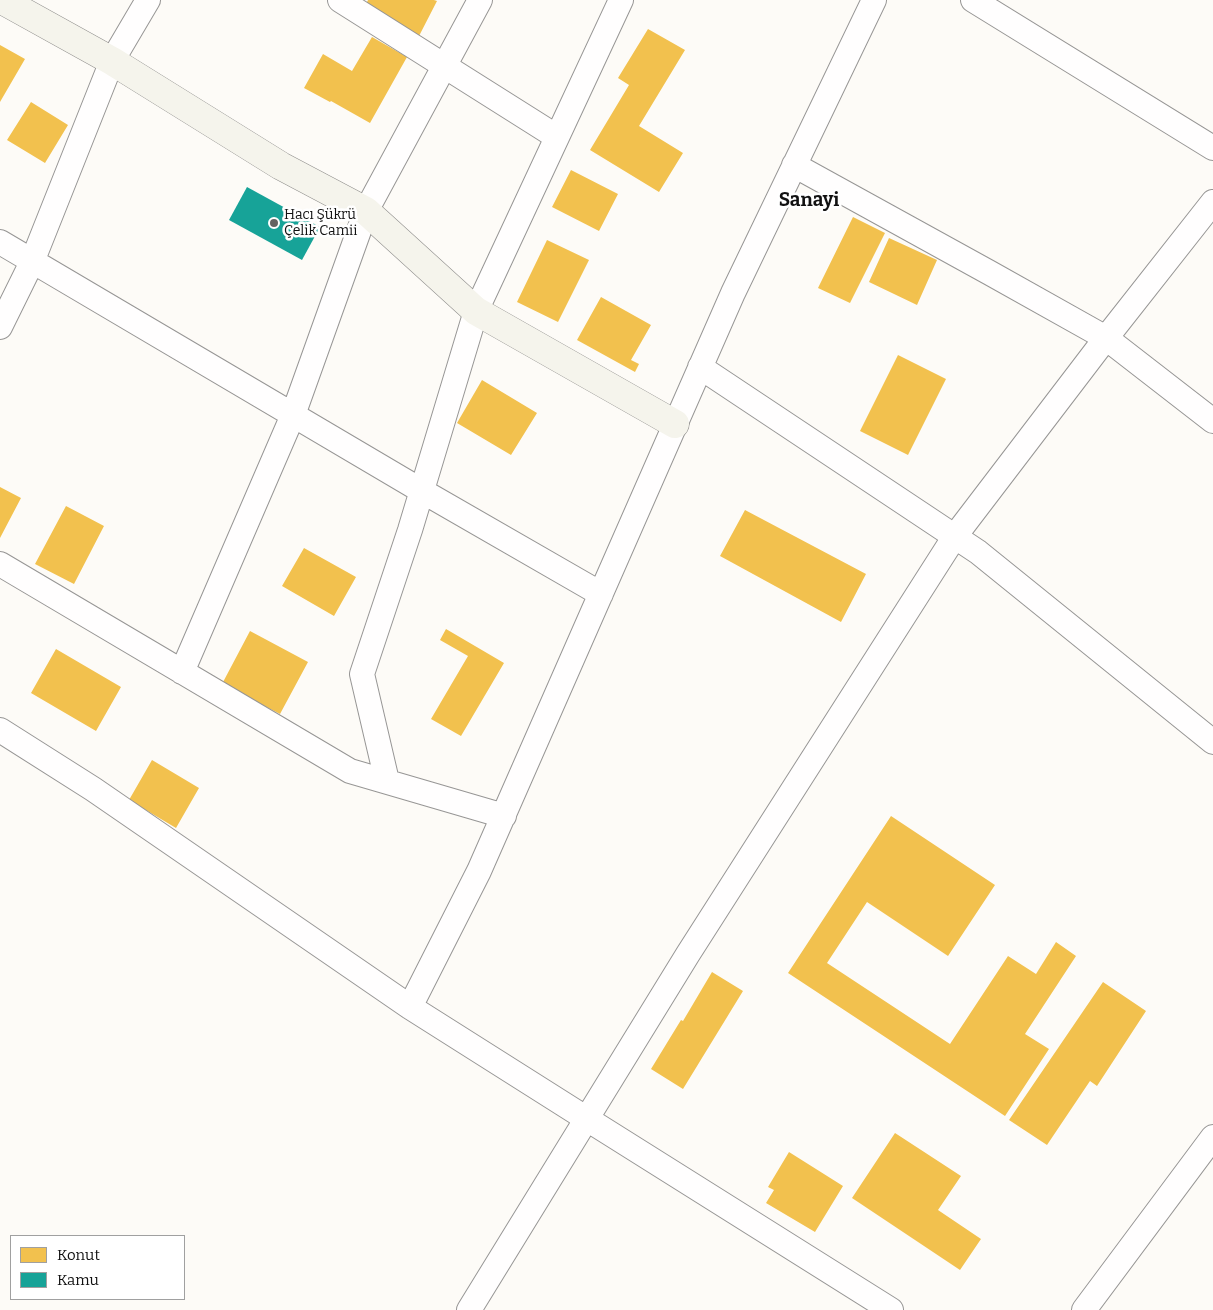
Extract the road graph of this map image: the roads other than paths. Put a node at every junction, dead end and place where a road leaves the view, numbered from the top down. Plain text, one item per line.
1 (2, 0) edge
2 (148, 0) edge
3 (340, 0) edge
4 (480, 0) edge
5 (621, 0) edge
6 (874, 0) edge
7 (973, 0) edge
8 (112, 61) junction
9 (444, 66) junction
10 (557, 137) junction
11 (1213, 148) edge
12 (794, 165) junction
13 (1213, 202) edge
14 (366, 211) junction
15 (0, 242) edge
16 (32, 262) junction
17 (476, 311) junction
18 (0, 327) edge
19 (1106, 338) junction
20 (700, 367) junction
21 (293, 415) junction
22 (1213, 421) edge
23 (675, 424) junction
24 (422, 491) junction
25 (954, 536) junction
26 (0, 564) edge
27 (601, 594) junction
28 (182, 672) junction
29 (0, 730) edge
30 (1213, 742) edge
31 (387, 781) junction
32 (504, 816) junction
33 (410, 1006) junction
34 (587, 1120) junction
35 (1213, 1137) edge
36 (469, 1310) edge
37 (891, 1310) edge
38 (1084, 1310) edge

1 - 8 street
2 - 8 street
3 - 9 street
4 - 9 street
5 - 10 street
6 - 12 street
7 - 11 street
8 - 14 street
8 - 16 street
9 - 10 street
9 - 14 street
10 - 17 street
12 - 19 street
12 - 20 street
13 - 19 street
14 - 17 street
14 - 21 street
15 - 16 street
16 - 18 street
16 - 21 street
17 - 23 street
17 - 24 street
19 - 22 street
19 - 25 street
20 - 23 street
20 - 25 street
21 - 24 street
21 - 28 street
23 - 27 street
24 - 27 street
24 - 31 street
25 - 30 street
25 - 34 street
26 - 28 street
27 - 32 street
28 - 31 street
29 - 33 street
31 - 32 street
32 - 33 street
33 - 34 street
34 - 36 street
34 - 37 street
35 - 38 street

